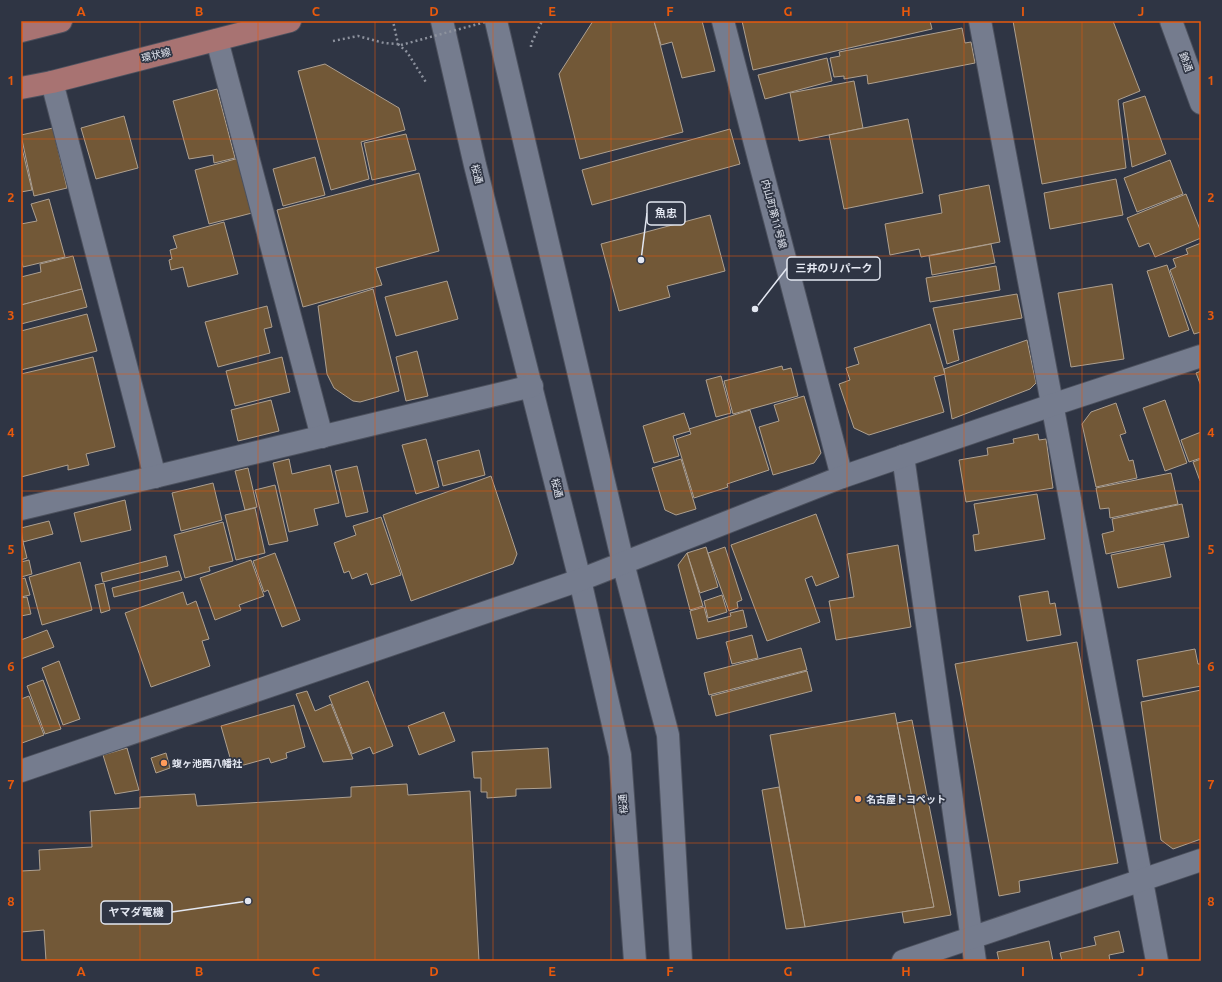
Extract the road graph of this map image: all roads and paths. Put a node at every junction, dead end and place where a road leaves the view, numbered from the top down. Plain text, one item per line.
1 (62, 21) edge
2 (290, 21) edge
3 (393, 21) edge
4 (442, 21) edge
5 (489, 21) edge
6 (496, 21) edge
7 (542, 21) edge
8 (723, 21) edge
9 (980, 21) edge
10 (1171, 21) edge
11 (21, 31) edge
12 (217, 40) junction
13 (333, 40) dead end
14 (400, 45) junction
15 (531, 52) dead end
16 (52, 82) junction
17 (21, 88) edge
18 (430, 90) dead end
19 (1201, 103) edge
20 (1201, 356) edge
21 (532, 386) junction
22 (1052, 405) junction
23 (322, 437) junction
24 (903, 456) junction
25 (155, 477) junction
26 (842, 477) junction
27 (21, 509) edge
28 (623, 564) junction
29 (580, 580) junction
30 (21, 771) edge
31 (1201, 860) edge
32 (1142, 880) junction
33 (971, 938) junction
34 (635, 961) edge
35 (681, 961) edge
36 (903, 961) edge
37 (975, 961) edge
38 (1157, 961) edge

1 - 11 main road
2 - 12 main road, 環状線
3 - 14 path
4 - 21 street, 桜通
5 - 14 path, bridge
6 - 28 street
7 - 15 path
8 - 26 street, 内山町第11号線
9 - 22 street
10 - 19 street, 錦通
12 - 16 main road, 環状線
12 - 23 street
13 - 14 path
14 - 18 path
16 - 17 main road, 環状線
16 - 25 street
20 - 22 street
21 - 23 street
21 - 29 street, 桜通
22 - 24 street
22 - 32 street
23 - 25 street
24 - 26 street
24 - 33 street
25 - 27 street
26 - 28 street
28 - 29 street
28 - 35 street
29 - 30 street
29 - 34 street, 桜通
31 - 32 street
32 - 33 street
32 - 38 street
33 - 36 street
33 - 37 street

